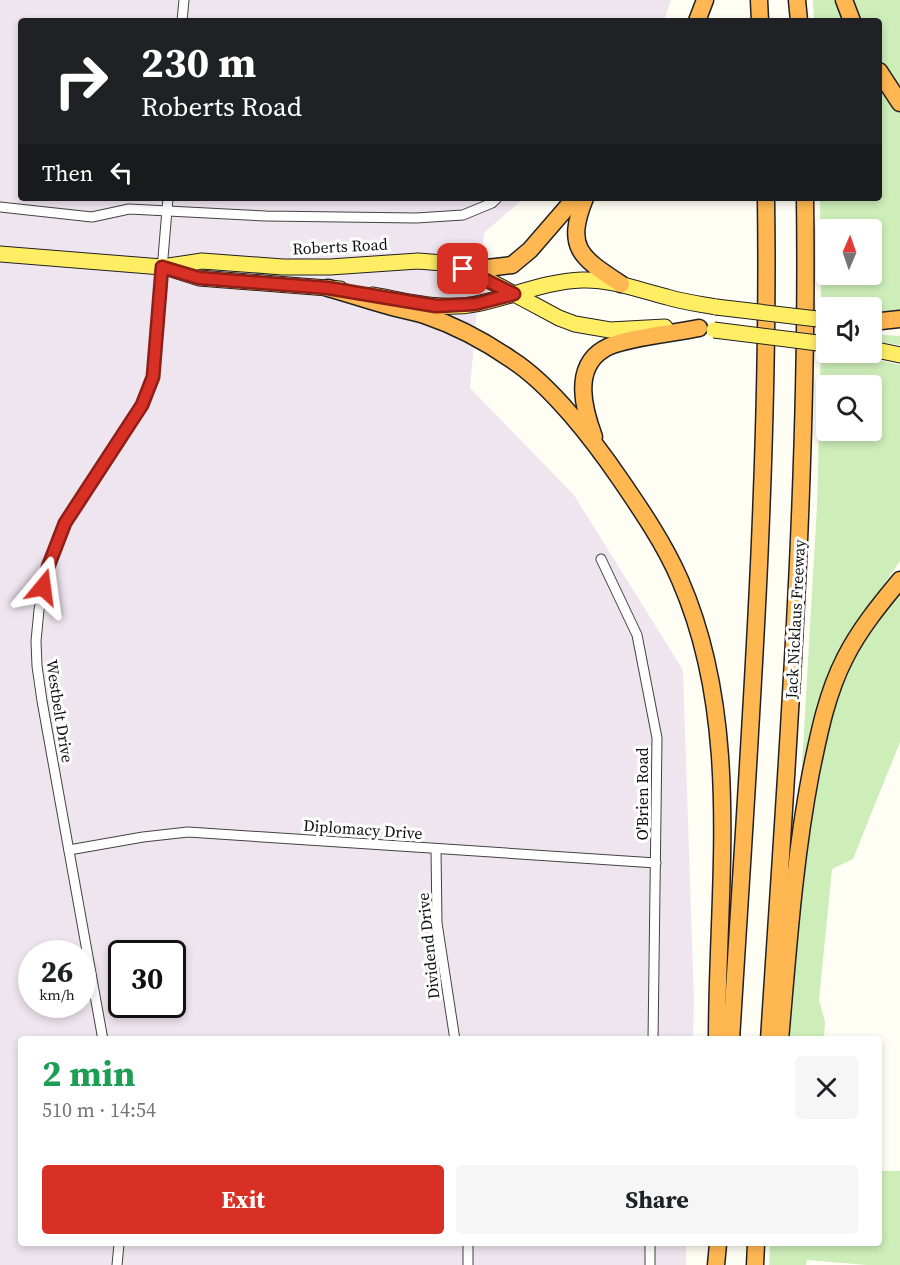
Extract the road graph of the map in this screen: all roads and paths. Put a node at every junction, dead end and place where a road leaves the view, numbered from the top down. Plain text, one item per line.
1 (184, 0) edge
2 (705, 0) edge
3 (759, 0) edge
4 (798, 0) edge
5 (844, 0) edge
6 (182, 18) edge
7 (698, 18) edge
8 (760, 18) edge
9 (799, 18) edge
10 (851, 18) edge
11 (882, 76) edge
12 (900, 103) edge
13 (168, 201) edge
14 (494, 201) edge
15 (572, 201) edge
16 (584, 201) edge
17 (766, 201) edge
18 (805, 201) edge
19 (0, 207) edge
20 (167, 212) junction
21 (0, 254) edge
22 (162, 267) junction
23 (475, 273) junction
24 (621, 284) junction
25 (328, 288) junction
26 (514, 294) junction
27 (816, 319) edge
28 (900, 319) edge
29 (882, 322) edge
30 (882, 325) edge
31 (900, 327) edge
32 (706, 329) junction
33 (816, 343) edge
34 (882, 351) edge
35 (900, 355) edge
36 (597, 444) junction
37 (601, 559) dead end
38 (900, 580) edge
39 (436, 849) junction
40 (69, 850) junction
41 (656, 862) junction
42 (102, 1036) edge
43 (454, 1036) edge
44 (653, 1036) edge
45 (717, 1036) edge
46 (730, 1036) edge
47 (769, 1036) edge
48 (780, 1036) edge
49 (119, 1246) edge
50 (468, 1246) edge
51 (650, 1246) edge
52 (756, 1246) edge
53 (117, 1265) edge
54 (468, 1265) edge
55 (650, 1265) edge
56 (755, 1265) edge

1 - 6 street
2 - 7 highway
3 - 8 highway
4 - 9 highway
5 - 10 highway
11 - 12 highway
13 - 20 street, Westbelt Drive
14 - 20 street
15 - 23 highway
16 - 24 highway
17 - 46 highway
18 - 47 highway, Jack Nicklaus Freeway
19 - 20 street
20 - 22 street, Westbelt Drive
21 - 22 main road, Roberts Road
22 - 23 main road, Roberts Road
22 - 25 main road, Roberts Road
22 - 40 street, Westbelt Drive
23 - 26 main road, Roberts Road
24 - 26 main road, Roberts Road
24 - 27 main road, Roberts Road, bridge
25 - 26 main road, Roberts Road
25 - 36 highway
26 - 32 main road, Roberts Road
28 - 29 highway
30 - 31 main road
32 - 33 main road, Roberts Road, bridge
32 - 36 highway
34 - 35 main road
36 - 45 highway
37 - 41 street, O'Brien Road
38 - 48 highway
39 - 40 street, Diplomacy Drive
39 - 41 street, Diplomacy Drive
39 - 43 street, Dividend Drive
40 - 42 street, Westbelt Drive
41 - 44 street, O'Brien Road
49 - 53 street
50 - 54 street
51 - 55 street
52 - 56 highway

